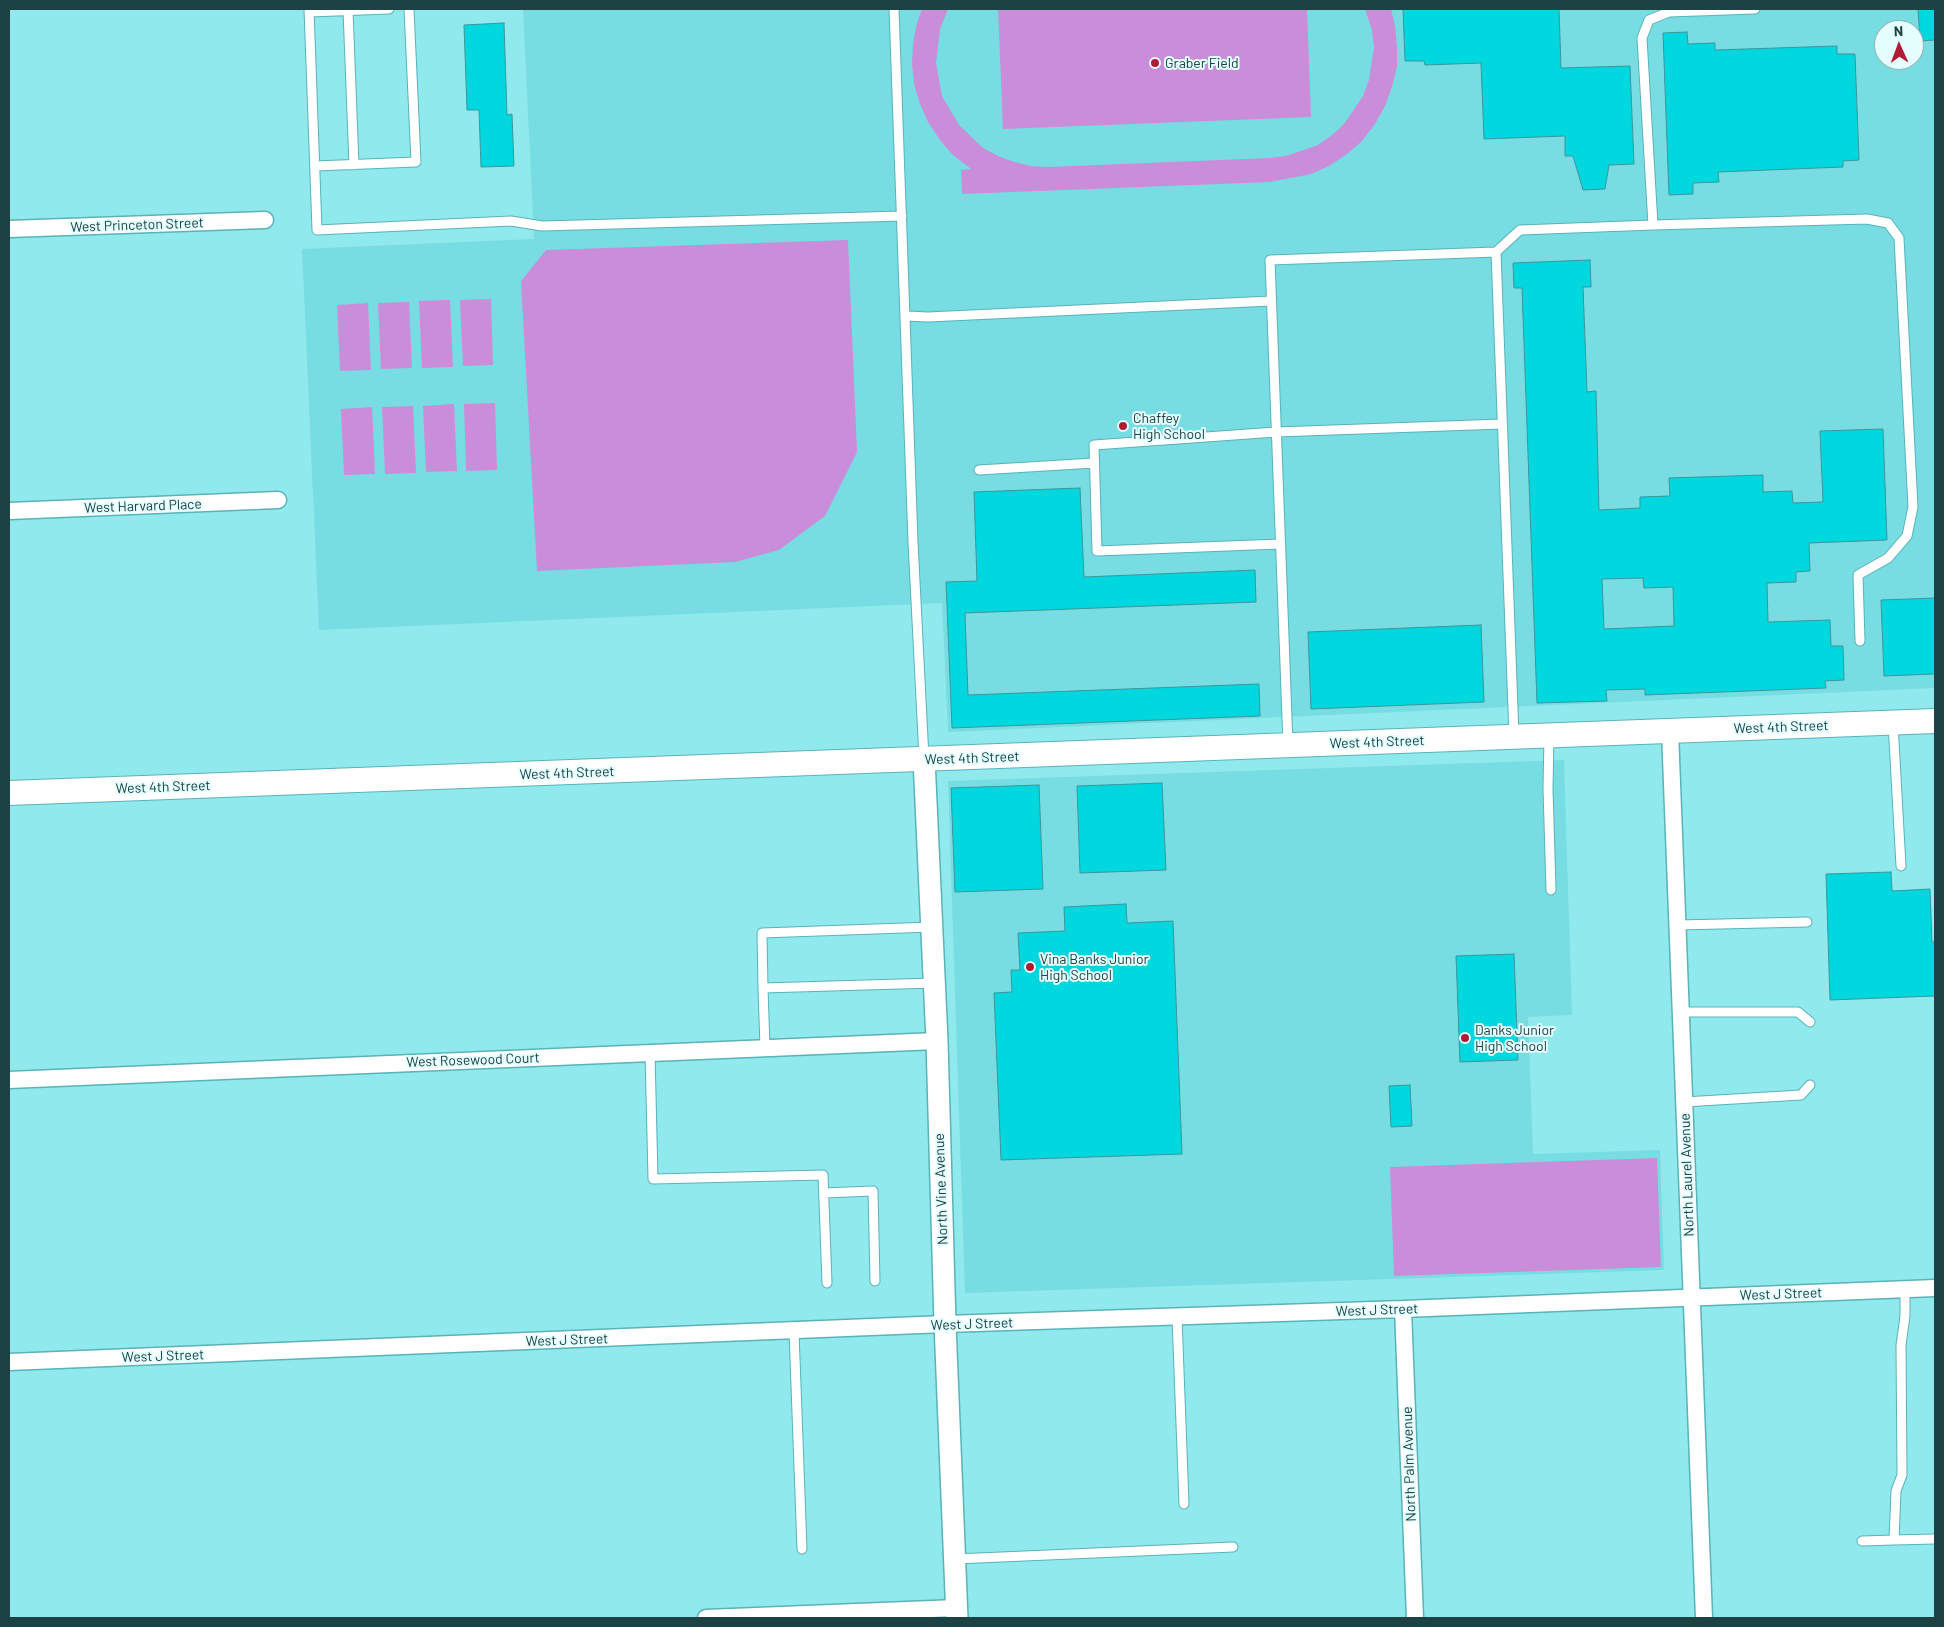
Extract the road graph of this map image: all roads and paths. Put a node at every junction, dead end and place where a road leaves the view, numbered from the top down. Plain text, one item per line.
1 (389, 9) edge
2 (409, 9) edge
3 (894, 9) edge
4 (1755, 9) edge
5 (309, 10) edge
6 (348, 10) junction
7 (354, 164) junction
8 (315, 166) junction
9 (902, 216) junction
10 (265, 220) dead end
11 (1653, 225) junction
12 (9, 229) edge
13 (1496, 252) junction
14 (1271, 301) junction
15 (906, 316) junction
16 (1502, 424) junction
17 (1276, 432) junction
18 (1094, 463) junction
19 (980, 470) dead end
20 (278, 500) dead end
21 (9, 511) edge
22 (1280, 544) junction
23 (1860, 640) dead end
24 (1935, 721) edge
25 (1893, 722) junction
26 (1670, 731) junction
27 (1549, 736) junction
28 (1514, 737) junction
29 (1288, 746) junction
30 (924, 759) junction
31 (9, 793) edge
32 (1901, 866) dead end
33 (1550, 890) dead end
34 (1807, 922) dead end
35 (1678, 925) junction
36 (932, 927) junction
37 (934, 983) junction
38 (764, 988) junction
39 (1681, 1012) junction
40 (1810, 1022) dead end
41 (937, 1041) junction
42 (765, 1048) junction
43 (650, 1053) junction
44 (9, 1080) edge
45 (1810, 1085) dead end
46 (1684, 1102) junction
47 (824, 1193) junction
48 (875, 1281) dead end
49 (828, 1282) dead end
50 (1935, 1288) edge
51 (1905, 1290) junction
52 (1691, 1298) junction
53 (1403, 1309) junction
54 (1177, 1317) junction
55 (945, 1324) junction
56 (794, 1330) junction
57 (9, 1362) edge
58 (1184, 1504) dead end
59 (1935, 1539) edge
60 (1894, 1540) junction
61 (1862, 1541) dead end
62 (802, 1548) dead end
63 (1233, 1548) dead end
64 (955, 1559) junction
65 (957, 1613) edge
66 (706, 1618) edge
67 (1415, 1618) edge
68 (1704, 1618) edge

1 - 6 lane
2 - 7 lane
3 - 9 lane
4 - 11 lane
5 - 6 lane
5 - 8 lane
6 - 7 lane
7 - 8 lane
8 - 9 lane
9 - 15 lane
10 - 12 street, West Princeton Street
11 - 13 lane
11 - 23 lane
13 - 14 lane
13 - 16 lane
14 - 15 lane
14 - 17 lane
15 - 30 lane
16 - 17 lane
16 - 28 lane
17 - 18 lane
17 - 22 lane
18 - 19 lane
18 - 22 lane
20 - 21 street, West Harvard Place
22 - 29 lane
24 - 25 main road, West 4th Street
25 - 26 main road, West 4th Street
25 - 32 lane
26 - 27 main road, West 4th Street
26 - 35 street, North Laurel Avenue
27 - 28 main road, West 4th Street
27 - 33 lane
28 - 29 main road, West 4th Street
29 - 30 main road, West 4th Street
30 - 31 main road, West 4th Street
30 - 36 street, North Vine Avenue
34 - 35 lane
35 - 39 street, North Laurel Avenue
36 - 37 street, North Vine Avenue
36 - 38 lane
37 - 38 lane
37 - 41 street, North Vine Avenue
38 - 42 lane
39 - 40 lane
39 - 46 street, North Laurel Avenue
41 - 42 street, West Rosewood Court
41 - 55 street, North Vine Avenue
42 - 43 street, West Rosewood Court
43 - 44 street, West Rosewood Court
43 - 47 lane
45 - 46 lane
46 - 52 street, North Laurel Avenue
47 - 48 lane
47 - 49 lane
50 - 51 street, West J Street
51 - 52 street, West J Street
51 - 60 lane
52 - 53 street, West J Street
52 - 68 street, North Laurel Avenue
53 - 54 street, West J Street
53 - 67 street, North Palm Avenue
54 - 55 street, West J Street
54 - 58 lane
55 - 56 street, West J Street
55 - 64 street, North Vine Avenue
56 - 57 street, West J Street
56 - 62 lane
59 - 60 lane
60 - 61 lane
63 - 64 lane
64 - 65 street, North Vine Avenue
65 - 66 street

